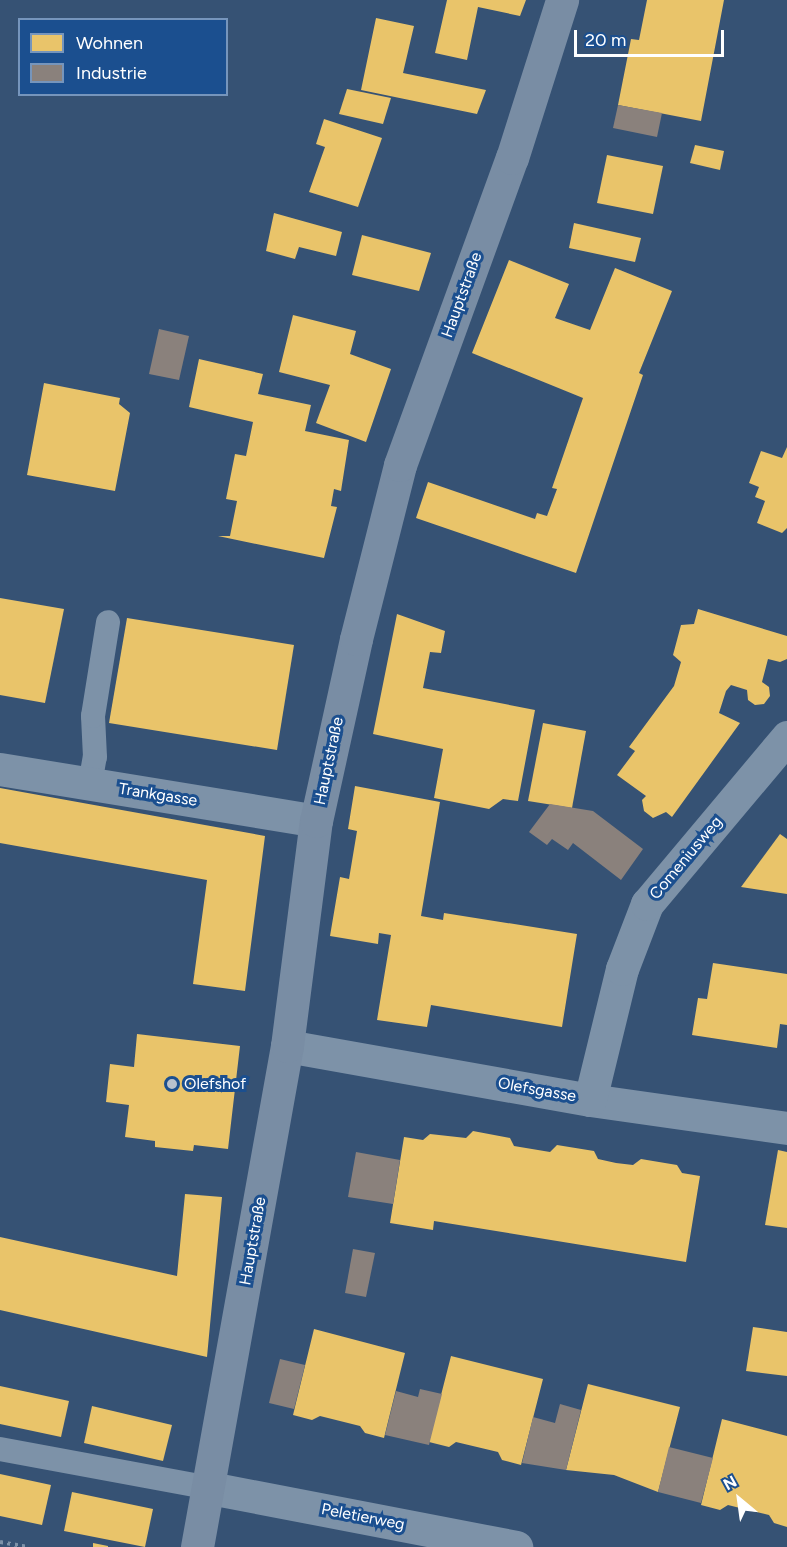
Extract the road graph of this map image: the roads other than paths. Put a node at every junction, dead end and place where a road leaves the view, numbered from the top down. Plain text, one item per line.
1 (562, 0) edge
2 (108, 622) dead end
3 (787, 737) edge
4 (0, 769) edge
5 (90, 784) junction
6 (316, 821) junction
7 (287, 1046) junction
8 (590, 1100) junction
9 (787, 1128) edge
10 (0, 1449) edge
11 (210, 1488) junction
12 (197, 1547) edge
13 (516, 1547) edge

1 - 6 main road, Hauptstraße
2 - 5 lane
3 - 8 street, Comeniusweg
4 - 5 street, Trankgasse
5 - 6 street, Trankgasse
6 - 7 main road, Hauptstraße
7 - 8 street, Olefsgasse
7 - 11 main road, Hauptstraße
8 - 9 street, Olefsgasse
10 - 11 lane
11 - 12 main road, Hauptstraße
11 - 13 street, Peletierweg

